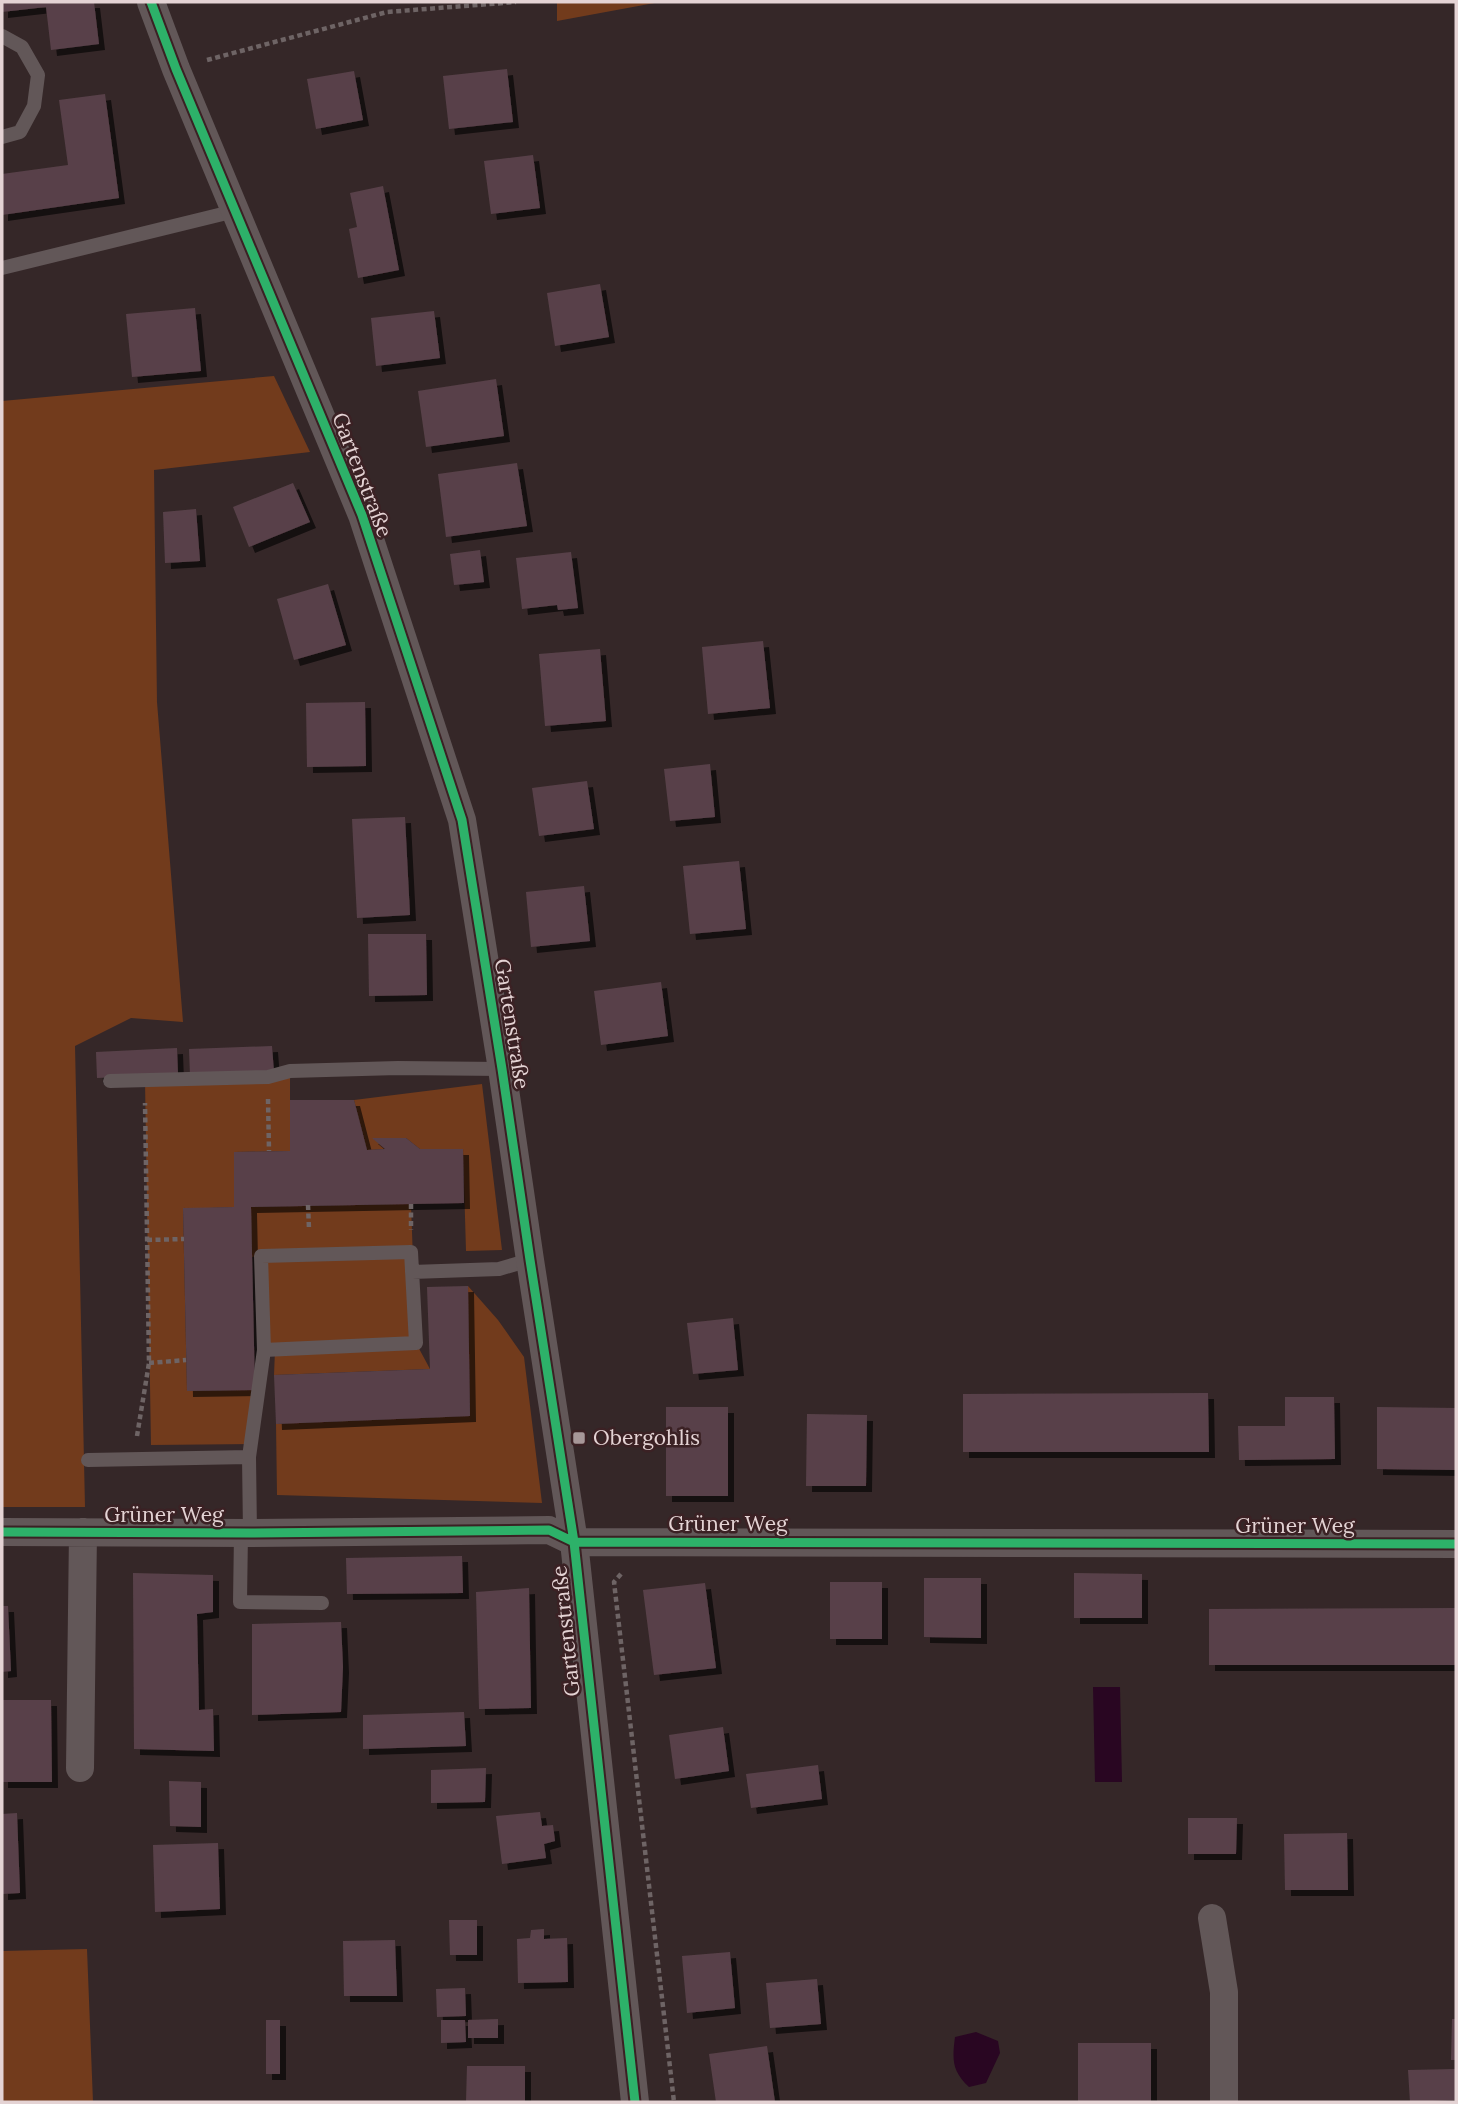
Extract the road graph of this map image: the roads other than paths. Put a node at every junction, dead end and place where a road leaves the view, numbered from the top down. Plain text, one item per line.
1 (151, 2) edge
2 (2, 36) edge
3 (2, 137) edge
4 (235, 211) junction
5 (2, 268) edge
6 (502, 1069) junction
7 (110, 1081) dead end
8 (530, 1260) junction
9 (412, 1272) junction
10 (264, 1350) junction
11 (249, 1457) junction
12 (88, 1460) dead end
13 (2, 1532) edge
14 (83, 1532) junction
15 (245, 1533) junction
16 (574, 1542) junction
17 (1456, 1544) edge
18 (322, 1603) dead end
19 (80, 1768) dead end
20 (1212, 1918) dead end
21 (635, 2102) edge
22 (1224, 2102) edge

1 - 4 street, Gartenstraße
2 - 3 lane
4 - 5 lane
4 - 6 street, Gartenstraße
6 - 7 lane
6 - 8 street, Gartenstraße
8 - 9 lane
8 - 16 street, Gartenstraße
9 - 10 lane
9 - 10 lane
10 - 11 lane
11 - 12 lane
11 - 15 lane
13 - 14 street, Grüner Weg
14 - 15 street, Grüner Weg
14 - 19 street, Grüner Weg
15 - 16 street, Grüner Weg
15 - 18 lane
16 - 17 street, Grüner Weg
16 - 21 street, Gartenstraße
20 - 22 street

